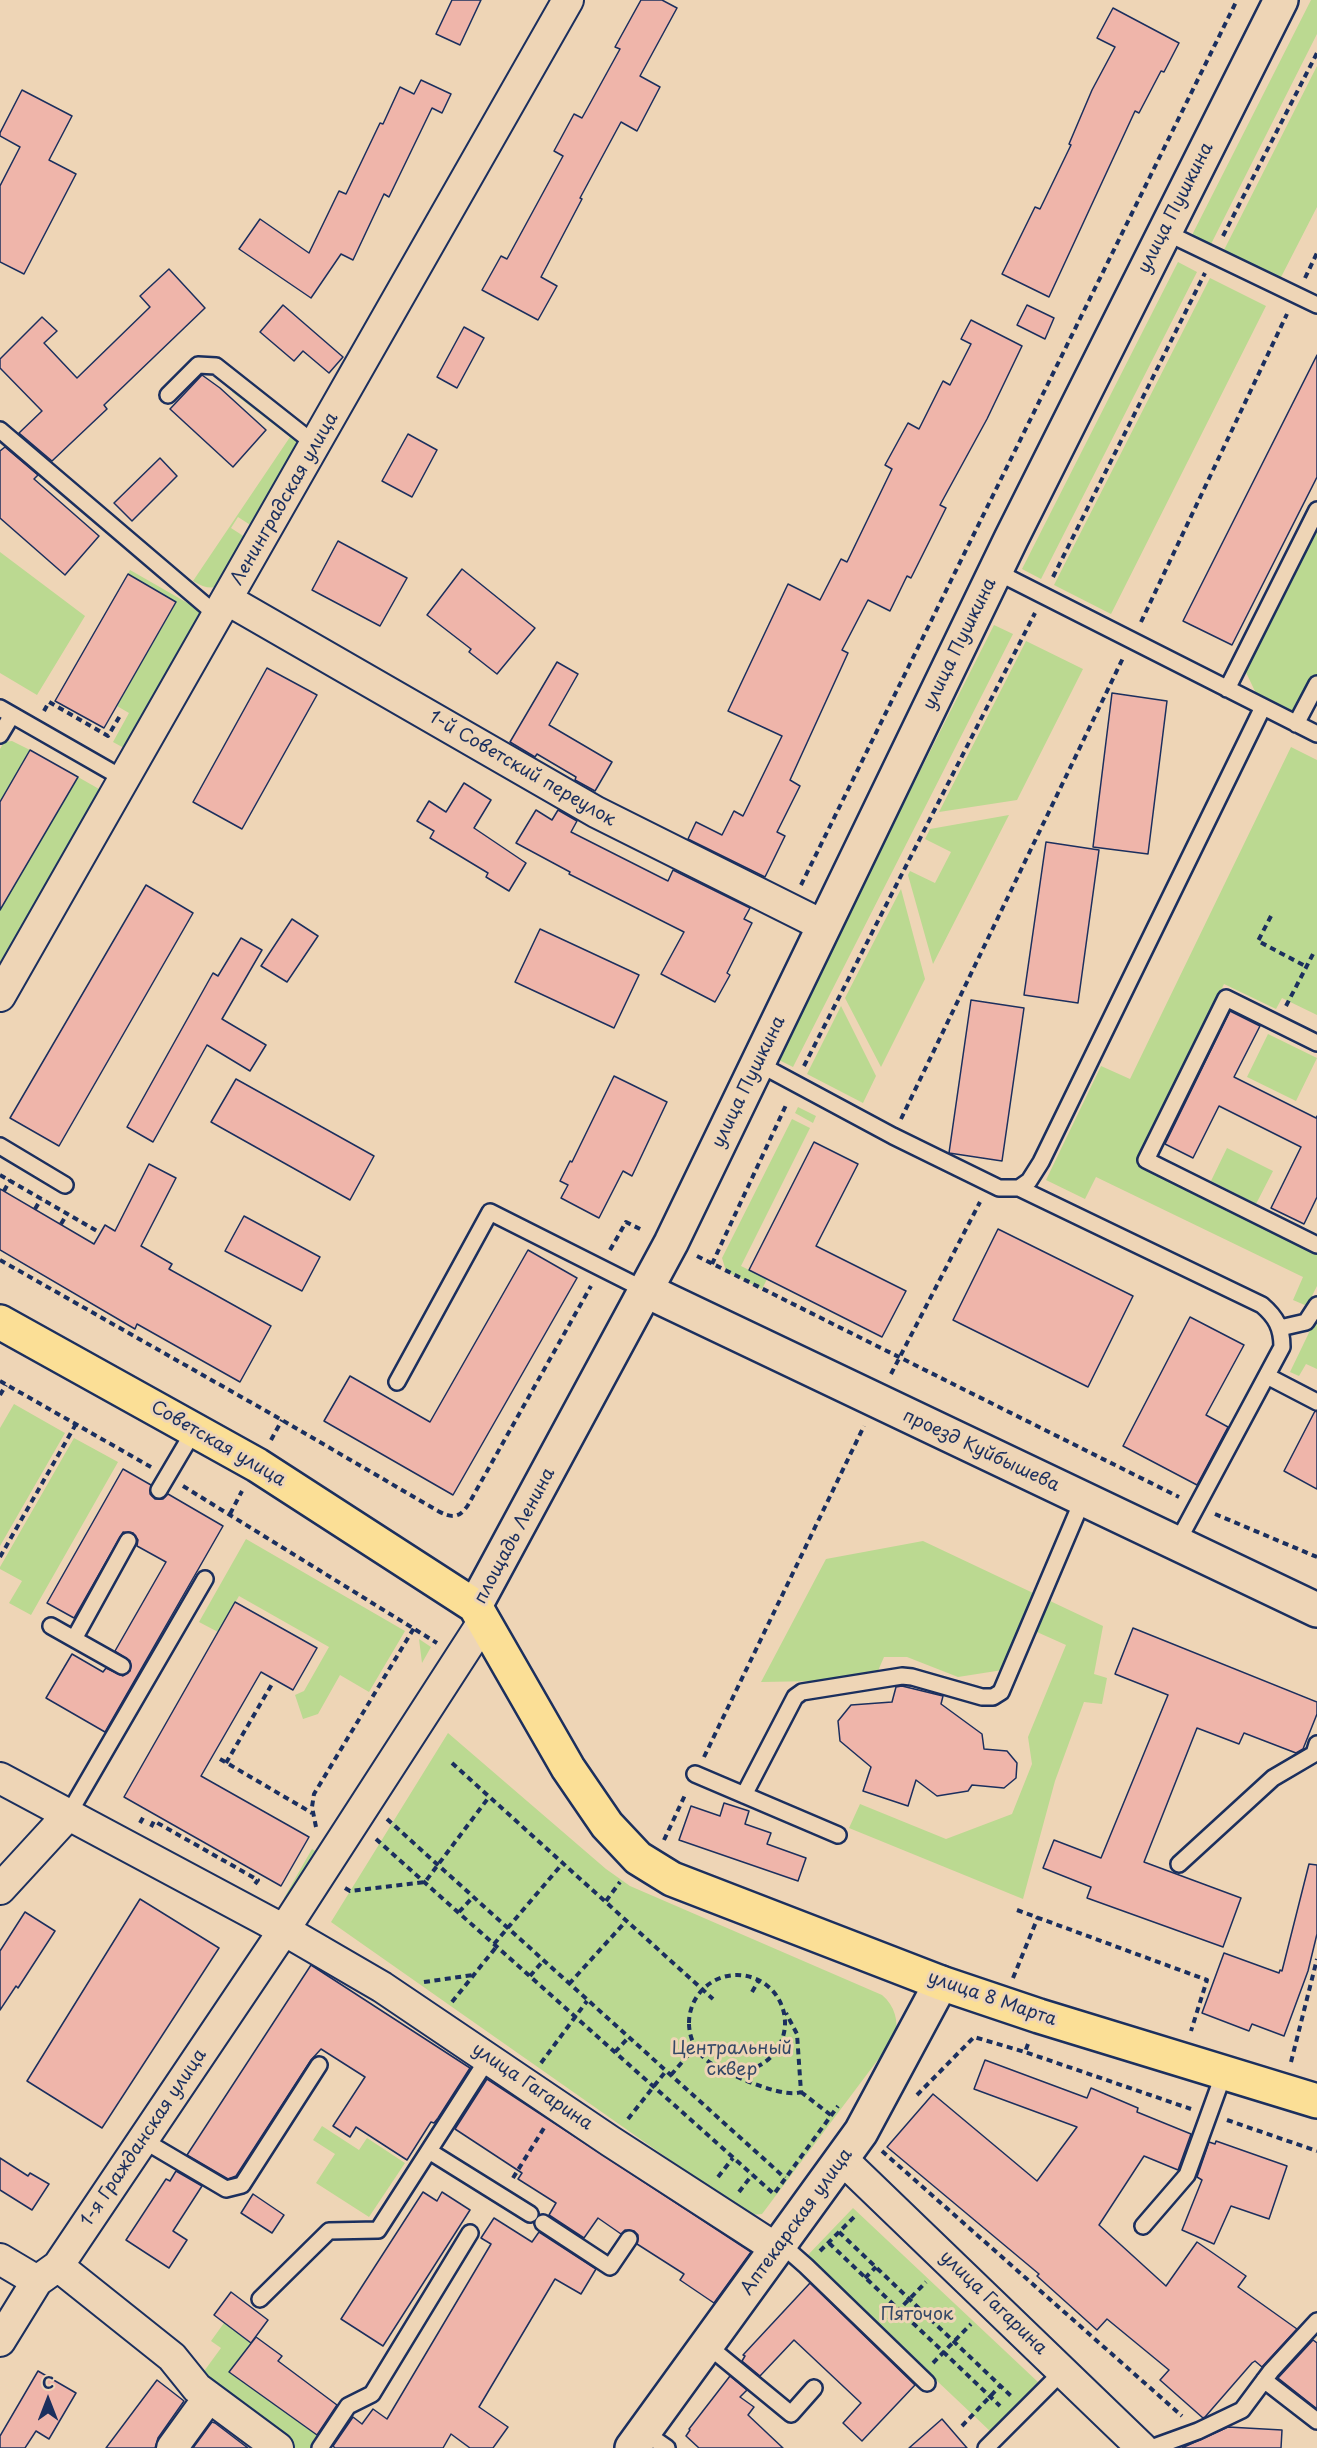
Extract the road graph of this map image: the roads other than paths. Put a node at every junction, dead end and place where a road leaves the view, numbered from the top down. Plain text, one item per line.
1 (568, 0) edge
2 (1281, 0) edge
3 (1165, 232) junction
4 (1317, 305) edge
5 (168, 395) dead end
6 (0, 430) edge
7 (316, 445) junction
8 (1317, 510) edge
9 (995, 571) junction
10 (223, 608) junction
11 (1317, 684) edge
12 (1227, 689) junction
13 (1263, 707) junction
14 (6, 711) edge
15 (1296, 724) junction
16 (0, 735) edge
17 (1317, 735) edge
18 (124, 779) junction
19 (824, 926) junction
20 (0, 996) edge
21 (1317, 1043) edge
22 (759, 1064) junction
23 (0, 1146) edge
24 (65, 1185) dead end
25 (1019, 1188) junction
26 (1317, 1245) edge
27 (645, 1290) junction
28 (1317, 1305) edge
29 (0, 1322) edge
30 (1280, 1328) junction
31 (1267, 1376) junction
32 (397, 1382) dead end
33 (1317, 1402) edge
34 (195, 1430) junction
35 (159, 1490) dead end
36 (1083, 1499) junction
37 (343, 1520) dead end
38 (128, 1541) dead end
39 (1177, 1543) junction
40 (420, 1570) junction
41 (205, 1579) dead end
42 (1317, 1610) edge
43 (479, 1614) junction
44 (51, 1626) dead end
45 (74, 1640) junction
46 (122, 1666) dead end
47 (1317, 1744) edge
48 (695, 1774) road end
49 (0, 1778) edge
50 (744, 1795) junction
51 (68, 1815) junction
52 (838, 1835) dead end
53 (1179, 1864) dead end
54 (672, 1879) joint
55 (0, 1889) edge
56 (284, 1930) junction
57 (941, 1983) junction
58 (489, 2057) junction
59 (319, 2065) dead end
60 (1224, 2073) junction
61 (1317, 2102) edge
62 (143, 2140) junction
63 (429, 2151) junction
64 (842, 2159) junction
65 (1143, 2226) dead end
66 (470, 2233) dead end
67 (629, 2239) dead end
68 (779, 2247) junction
69 (0, 2259) edge
70 (47, 2274) junction
71 (260, 2299) dead end
72 (1317, 2321) edge
73 (0, 2341) edge
74 (707, 2345) junction
75 (1063, 2372) junction
76 (924, 2380) road end
77 (1264, 2380) junction
78 (814, 2388) dead end
79 (209, 2397) junction
80 (1317, 2421) edge
81 (648, 2443) edge
82 (172, 2448) edge
83 (278, 2448) edge
84 (320, 2448) edge
85 (986, 2448) edge
86 (1142, 2448) edge
87 (1151, 2448) edge

1 - 7 street, Ленинградская улица
2 - 3 main road, улица Пушкина
3 - 4 lane
3 - 9 main road, улица Пушкина
5 - 7 lane
6 - 10 lane
7 - 10 street, Ленинградская улица
8 - 12 lane
9 - 12 lane
9 - 19 main road, улица Пушкина
10 - 18 street, Ленинградская улица
10 - 19 street, 1-й Советский переулок
11 - 15 lane
12 - 13 lane
13 - 15 lane
13 - 25 lane
14 - 16 lane
14 - 18 lane
15 - 17 lane
18 - 20 street, Ленинградская улица
19 - 22 main road, улица Пушкина
21 - 26 lane
22 - 25 lane
22 - 27 main road, улица Пушкина
23 - 24 lane
25 - 30 lane
27 - 32 lane
27 - 36 main road, проезд Куйбышева
27 - 43 main road, площадь Ленина
28 - 30 lane
29 - 34 main road, Советская улица
30 - 31 lane
31 - 33 lane
31 - 39 lane
34 - 35 lane
34 - 40 main road, Советская улица
36 - 39 main road, проезд Куйбышева
36 - 50 lane
37 - 40 main road, Советская улица
38 - 45 lane
39 - 42 main road, проезд Куйбышева
40 - 43 main road, Советская улица
41 - 51 lane
43 - 54 main road, площадь Ленина
43 - 56 street, 1-я Гражданская улица
44 - 45 lane
45 - 46 lane
47 - 53 lane
48 - 50 lane
49 - 51 street, улица Гагарина
50 - 52 lane
51 - 55 street
51 - 56 street, улица Гагарина
54 - 57 main road, улица 8 Марта
56 - 58 street, улица Гагарина
56 - 62 street, 1-я Гражданская улица
57 - 60 main road, улица 8 Марта
57 - 64 main road, Аптекарская улица
58 - 63 lane
58 - 68 street, улица Гагарина
59 - 62 lane
60 - 61 main road, улица 8 Марта
60 - 65 lane
62 - 70 street, 1-я Гражданская улица
63 - 67 lane
63 - 71 lane
64 - 68 main road, Аптекарская улица
64 - 75 street, улица Гагарина
66 - 84 lane
68 - 74 main road, Аптекарская улица
68 - 76 lane
69 - 70 street
70 - 73 street, 1-я Гражданская улица
70 - 79 street
72 - 77 lane
74 - 78 lane
74 - 81 main road, Аптекарская улица
75 - 85 lane
75 - 86 street, улица Гагарина
77 - 80 lane
77 - 87 lane
79 - 82 street
79 - 83 street

